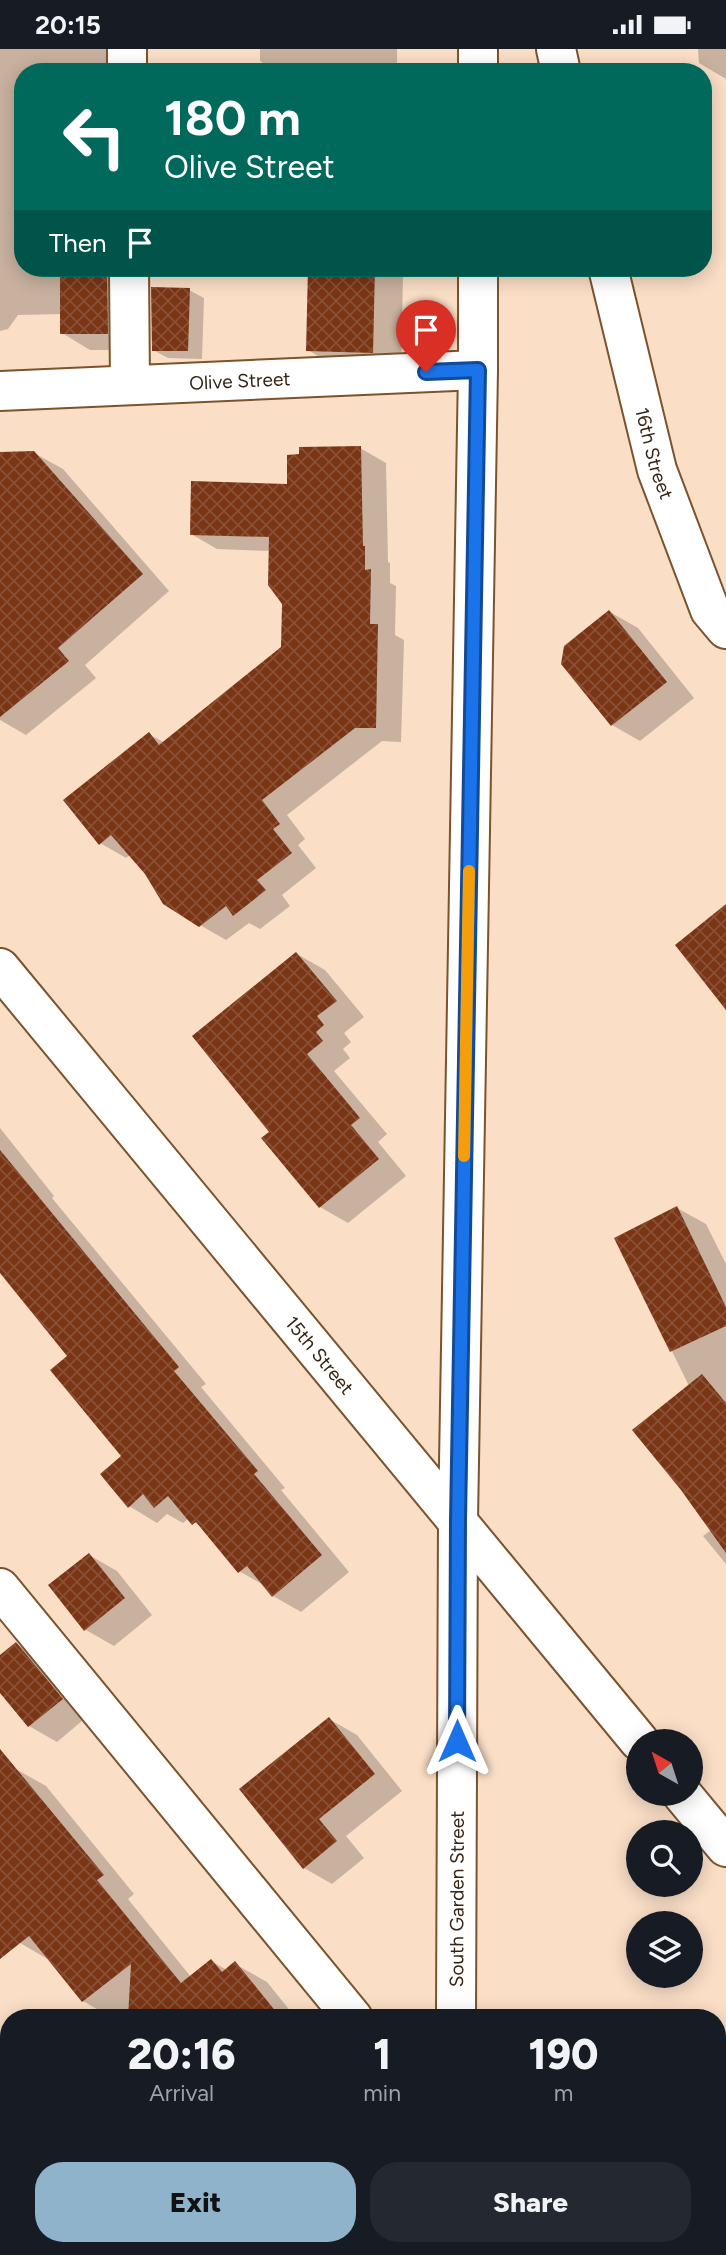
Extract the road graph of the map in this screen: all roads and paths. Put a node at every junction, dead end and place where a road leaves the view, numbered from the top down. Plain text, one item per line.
1 (129, 277) edge
2 (478, 277) edge
3 (610, 277) edge
4 (478, 370) junction
5 (130, 385) junction
6 (0, 391) edge
7 (726, 629) edge
8 (0, 968) edge
9 (458, 1520) junction
10 (0, 1588) edge
11 (629, 1729) edge
12 (692, 1806) edge
13 (726, 1847) edge
14 (346, 2009) edge
15 (456, 2009) edge

1 - 5 street
2 - 4 street, South Garden Street
3 - 7 street, 16th Street
4 - 5 street, Olive Street
4 - 9 street, South Garden Street
5 - 6 street, Olive Street
8 - 9 street, 15th Street
9 - 11 street, 15th Street
9 - 15 street, South Garden Street
10 - 14 street
12 - 13 street

